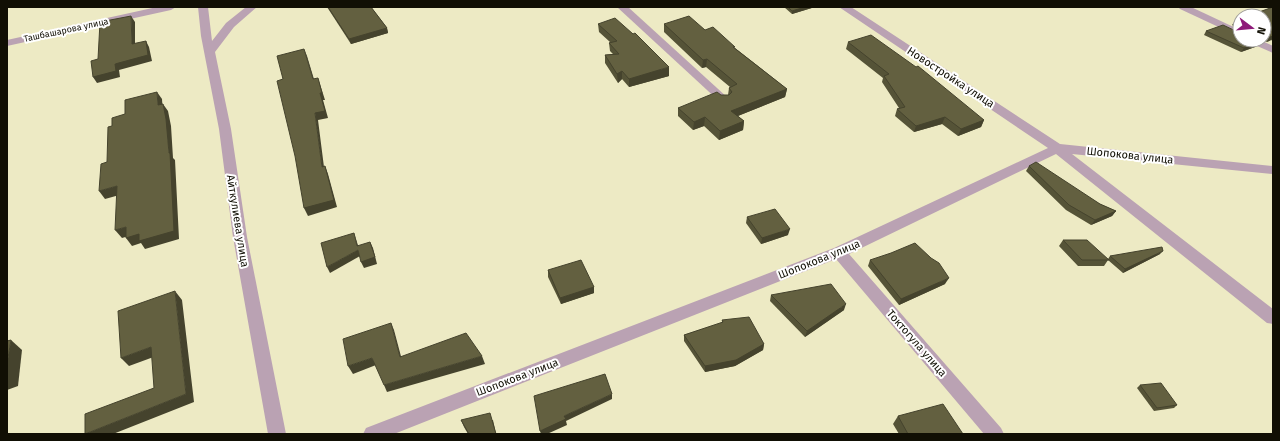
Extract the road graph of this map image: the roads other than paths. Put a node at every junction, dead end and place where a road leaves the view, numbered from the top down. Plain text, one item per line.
1 (171, 7) edge
2 (203, 7) edge
3 (252, 7) edge
4 (622, 7) edge
5 (844, 7) edge
6 (1184, 7) edge
7 (1232, 30) edge
8 (7, 43) edge
9 (210, 51) junction
10 (724, 100) edge
11 (1057, 148) junction
12 (1273, 170) edge
13 (839, 252) junction
14 (1273, 318) edge
15 (277, 434) edge
16 (372, 434) edge
17 (995, 434) edge

1 - 8 street, Ташбашарова улица
2 - 9 street, Айткулиева улица
3 - 9 street
4 - 10 street
5 - 11 street, Новостройка улица
6 - 7 street
9 - 15 street, Айткулиева улица
11 - 12 street, Шопокова улица
11 - 13 street, Шопокова улица
11 - 14 street, Новостройка улица
13 - 16 street, Шопокова улица
13 - 17 street, Токтогула улица

